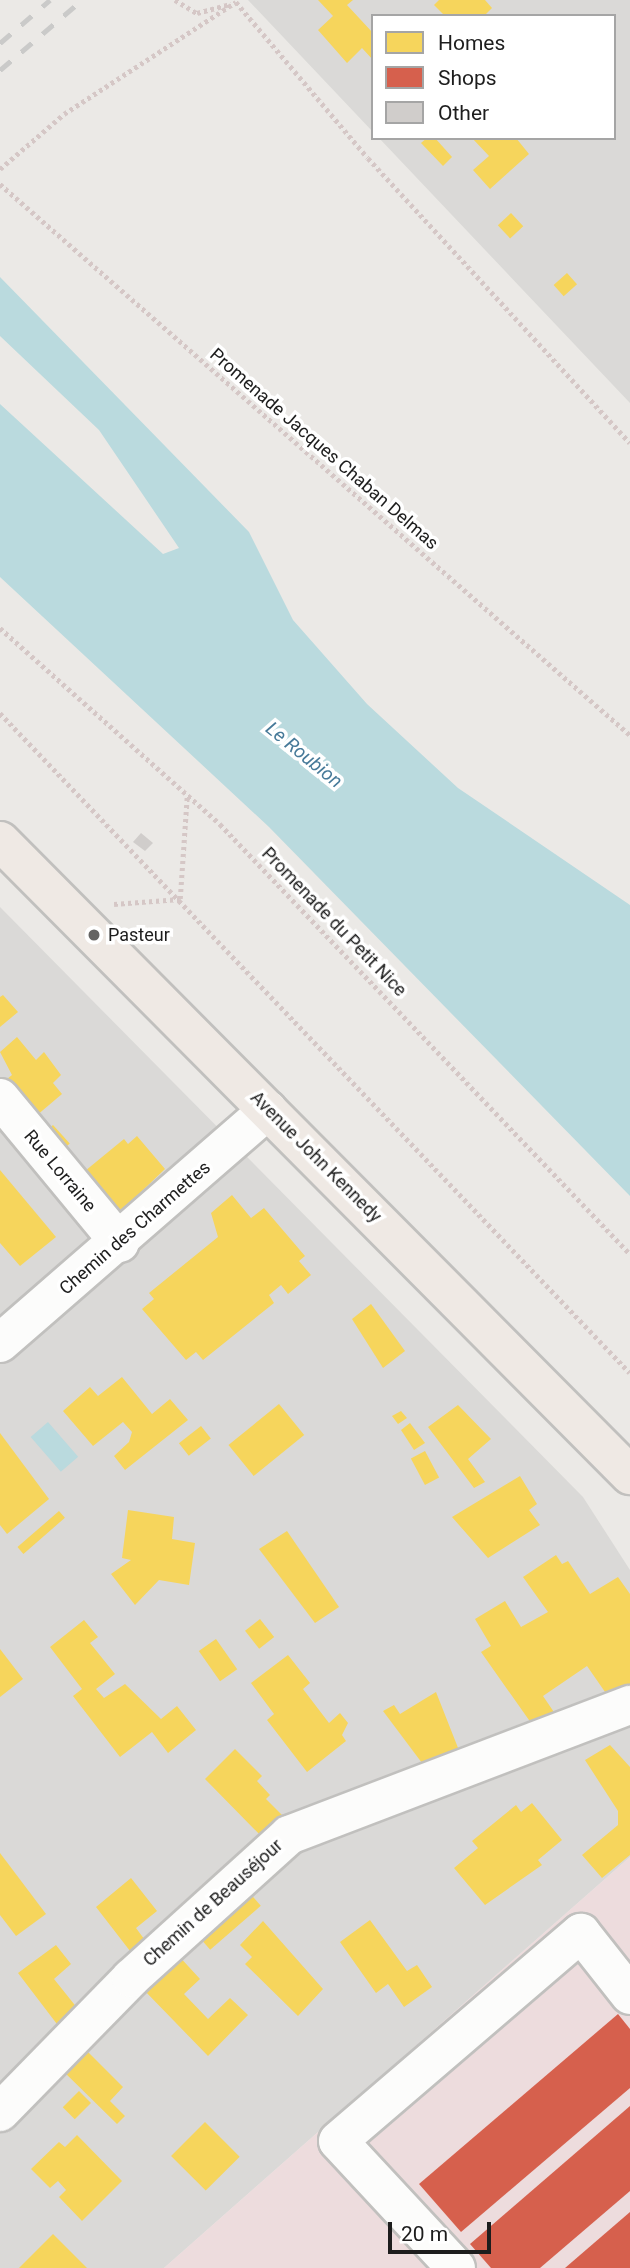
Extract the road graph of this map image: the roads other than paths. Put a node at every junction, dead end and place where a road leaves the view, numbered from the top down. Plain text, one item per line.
1 (0, 841) edge
2 (0, 1098) edge
3 (268, 1110) junction
4 (120, 1243) junction
5 (0, 1343) edge
6 (630, 1475) edge
7 (630, 1705) edge
8 (630, 1995) edge
9 (0, 2112) edge
10 (450, 2264) edge

1 - 3 main road, Avenue John Kennedy
2 - 4 street, Rue Lorraine
3 - 4 street, Chemin des Charmettes
3 - 6 main road, Avenue John Kennedy
4 - 5 street, Chemin des Charmettes
7 - 9 street, Chemin de Beauséjour
8 - 10 street

